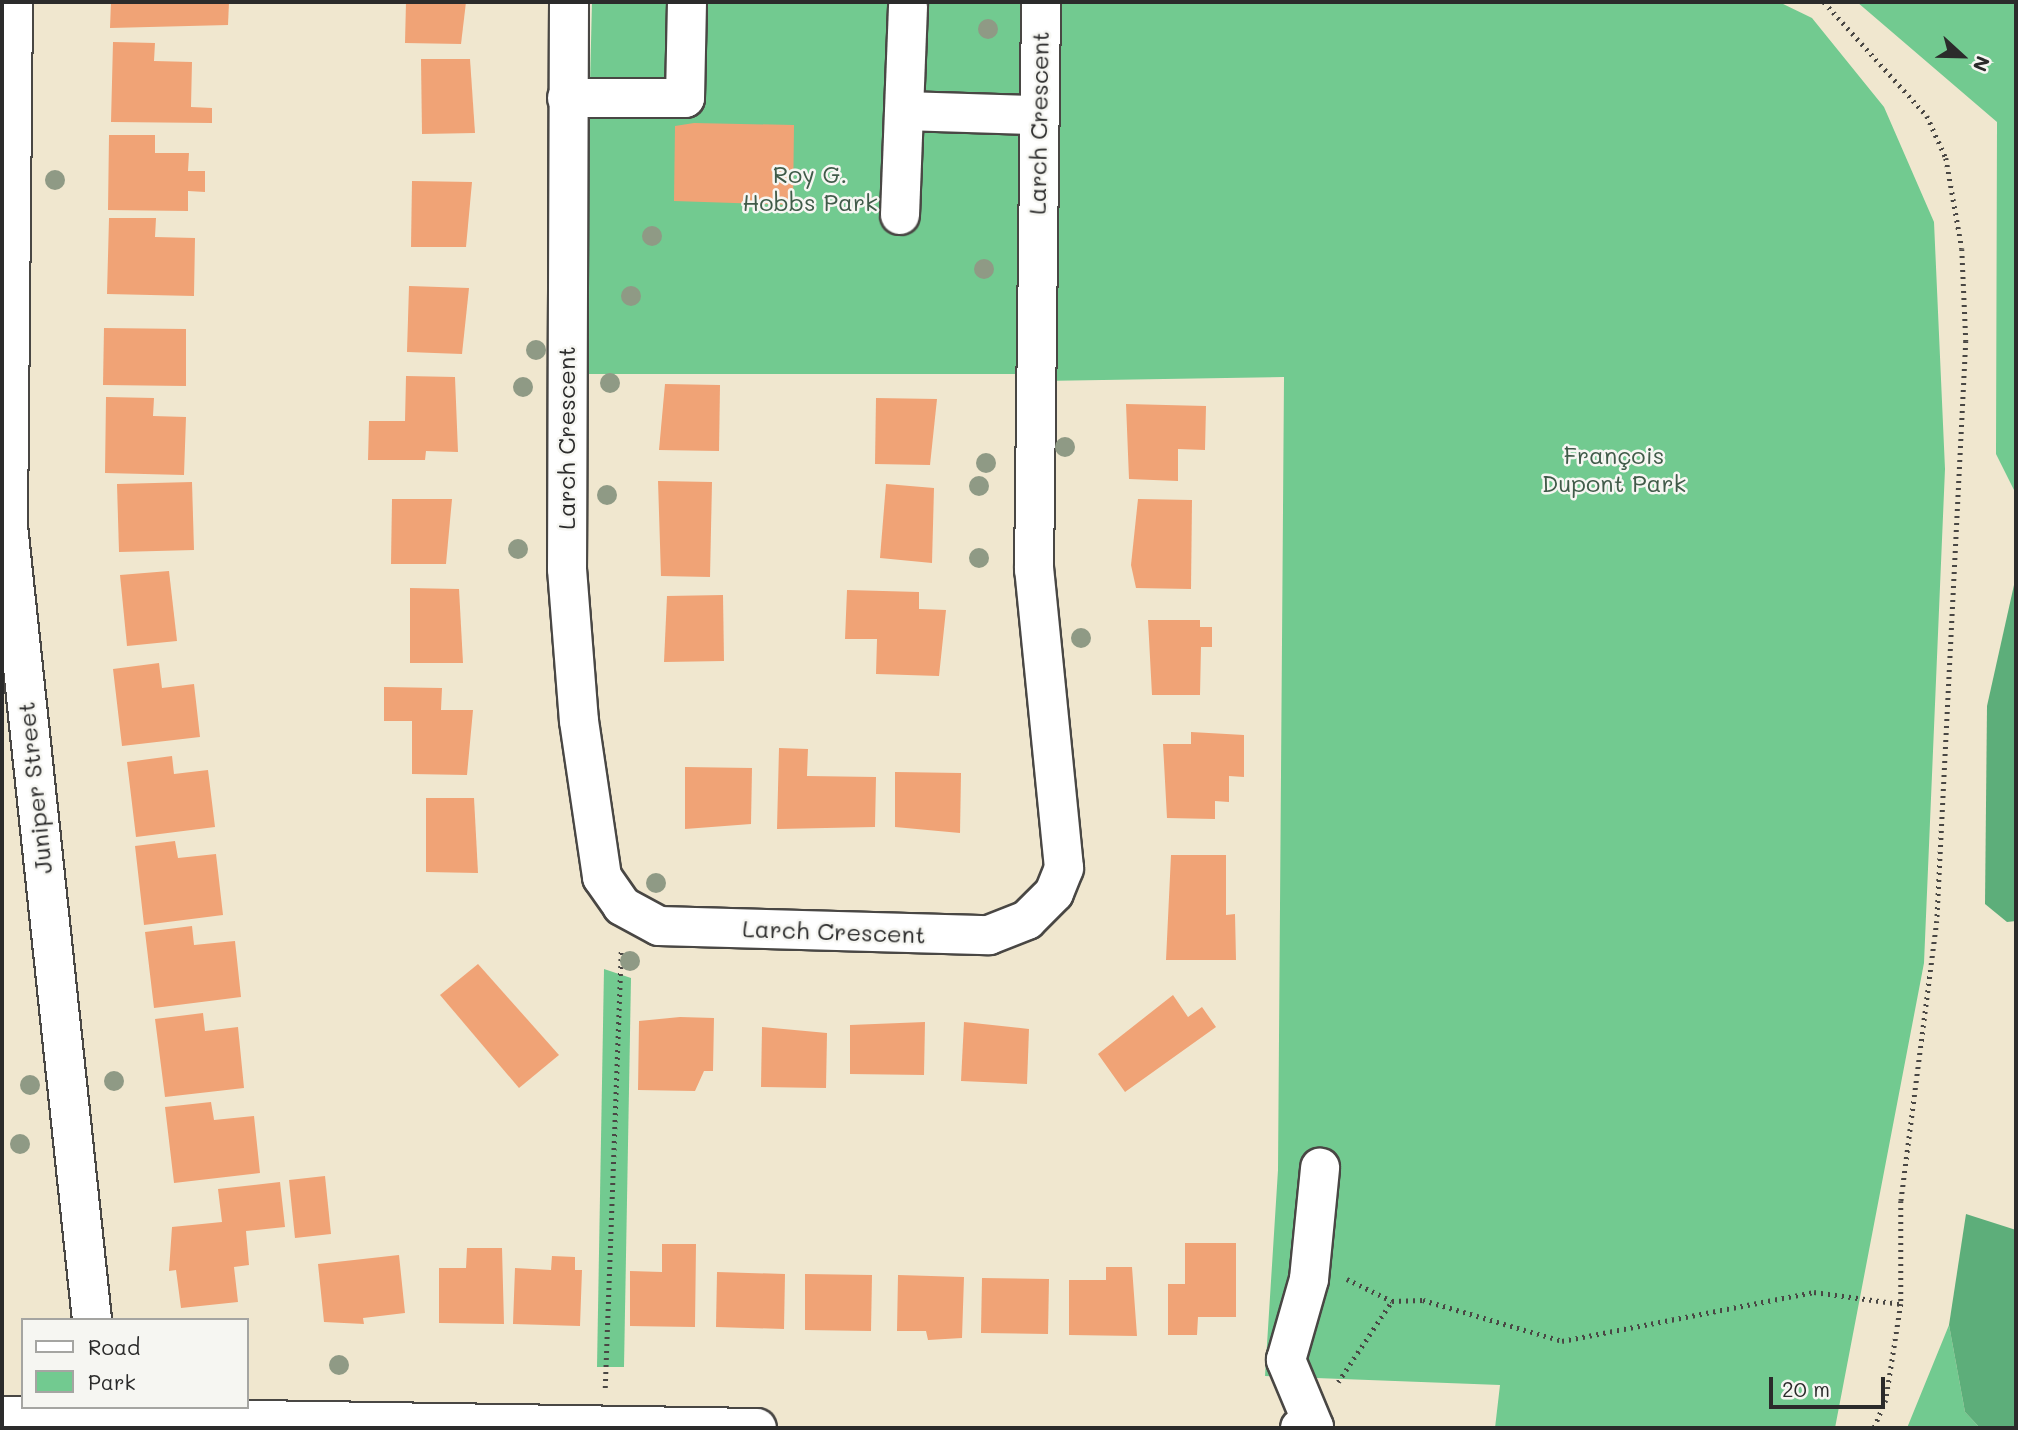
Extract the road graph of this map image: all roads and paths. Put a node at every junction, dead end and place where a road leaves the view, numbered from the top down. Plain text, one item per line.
1 (13, 2) edge
2 (569, 2) edge
3 (687, 2) edge
4 (1041, 2) edge
5 (1824, 2) edge
6 (908, 6) dead end
7 (567, 98) junction
8 (907, 111) junction
9 (1037, 115) junction
10 (900, 215) dead end
11 (5, 527) edge
12 (622, 906) junction
13 (1320, 1168) dead end
14 (1309, 1279) junction
15 (1392, 1301) junction
16 (1901, 1304) junction
17 (92, 1318) edge
18 (102, 1412) edge
19 (2, 1416) edge
20 (603, 1426) junction
21 (757, 1428) edge
22 (1307, 1428) edge
23 (1874, 1428) edge

1 - 11 street, Juniper Street
2 - 7 street, Larch Crescent
3 - 7 street
4 - 9 street, Larch Crescent
5 - 16 path
6 - 8 street
7 - 12 street, Larch Crescent
8 - 9 street
8 - 10 street
9 - 12 street, Larch Crescent
11 - 17 street, Juniper Street
12 - 20 path
13 - 14 street
14 - 15 path
14 - 22 street
15 - 16 path
15 - 22 path
16 - 23 path
18 - 19 street
18 - 20 street
20 - 21 street

